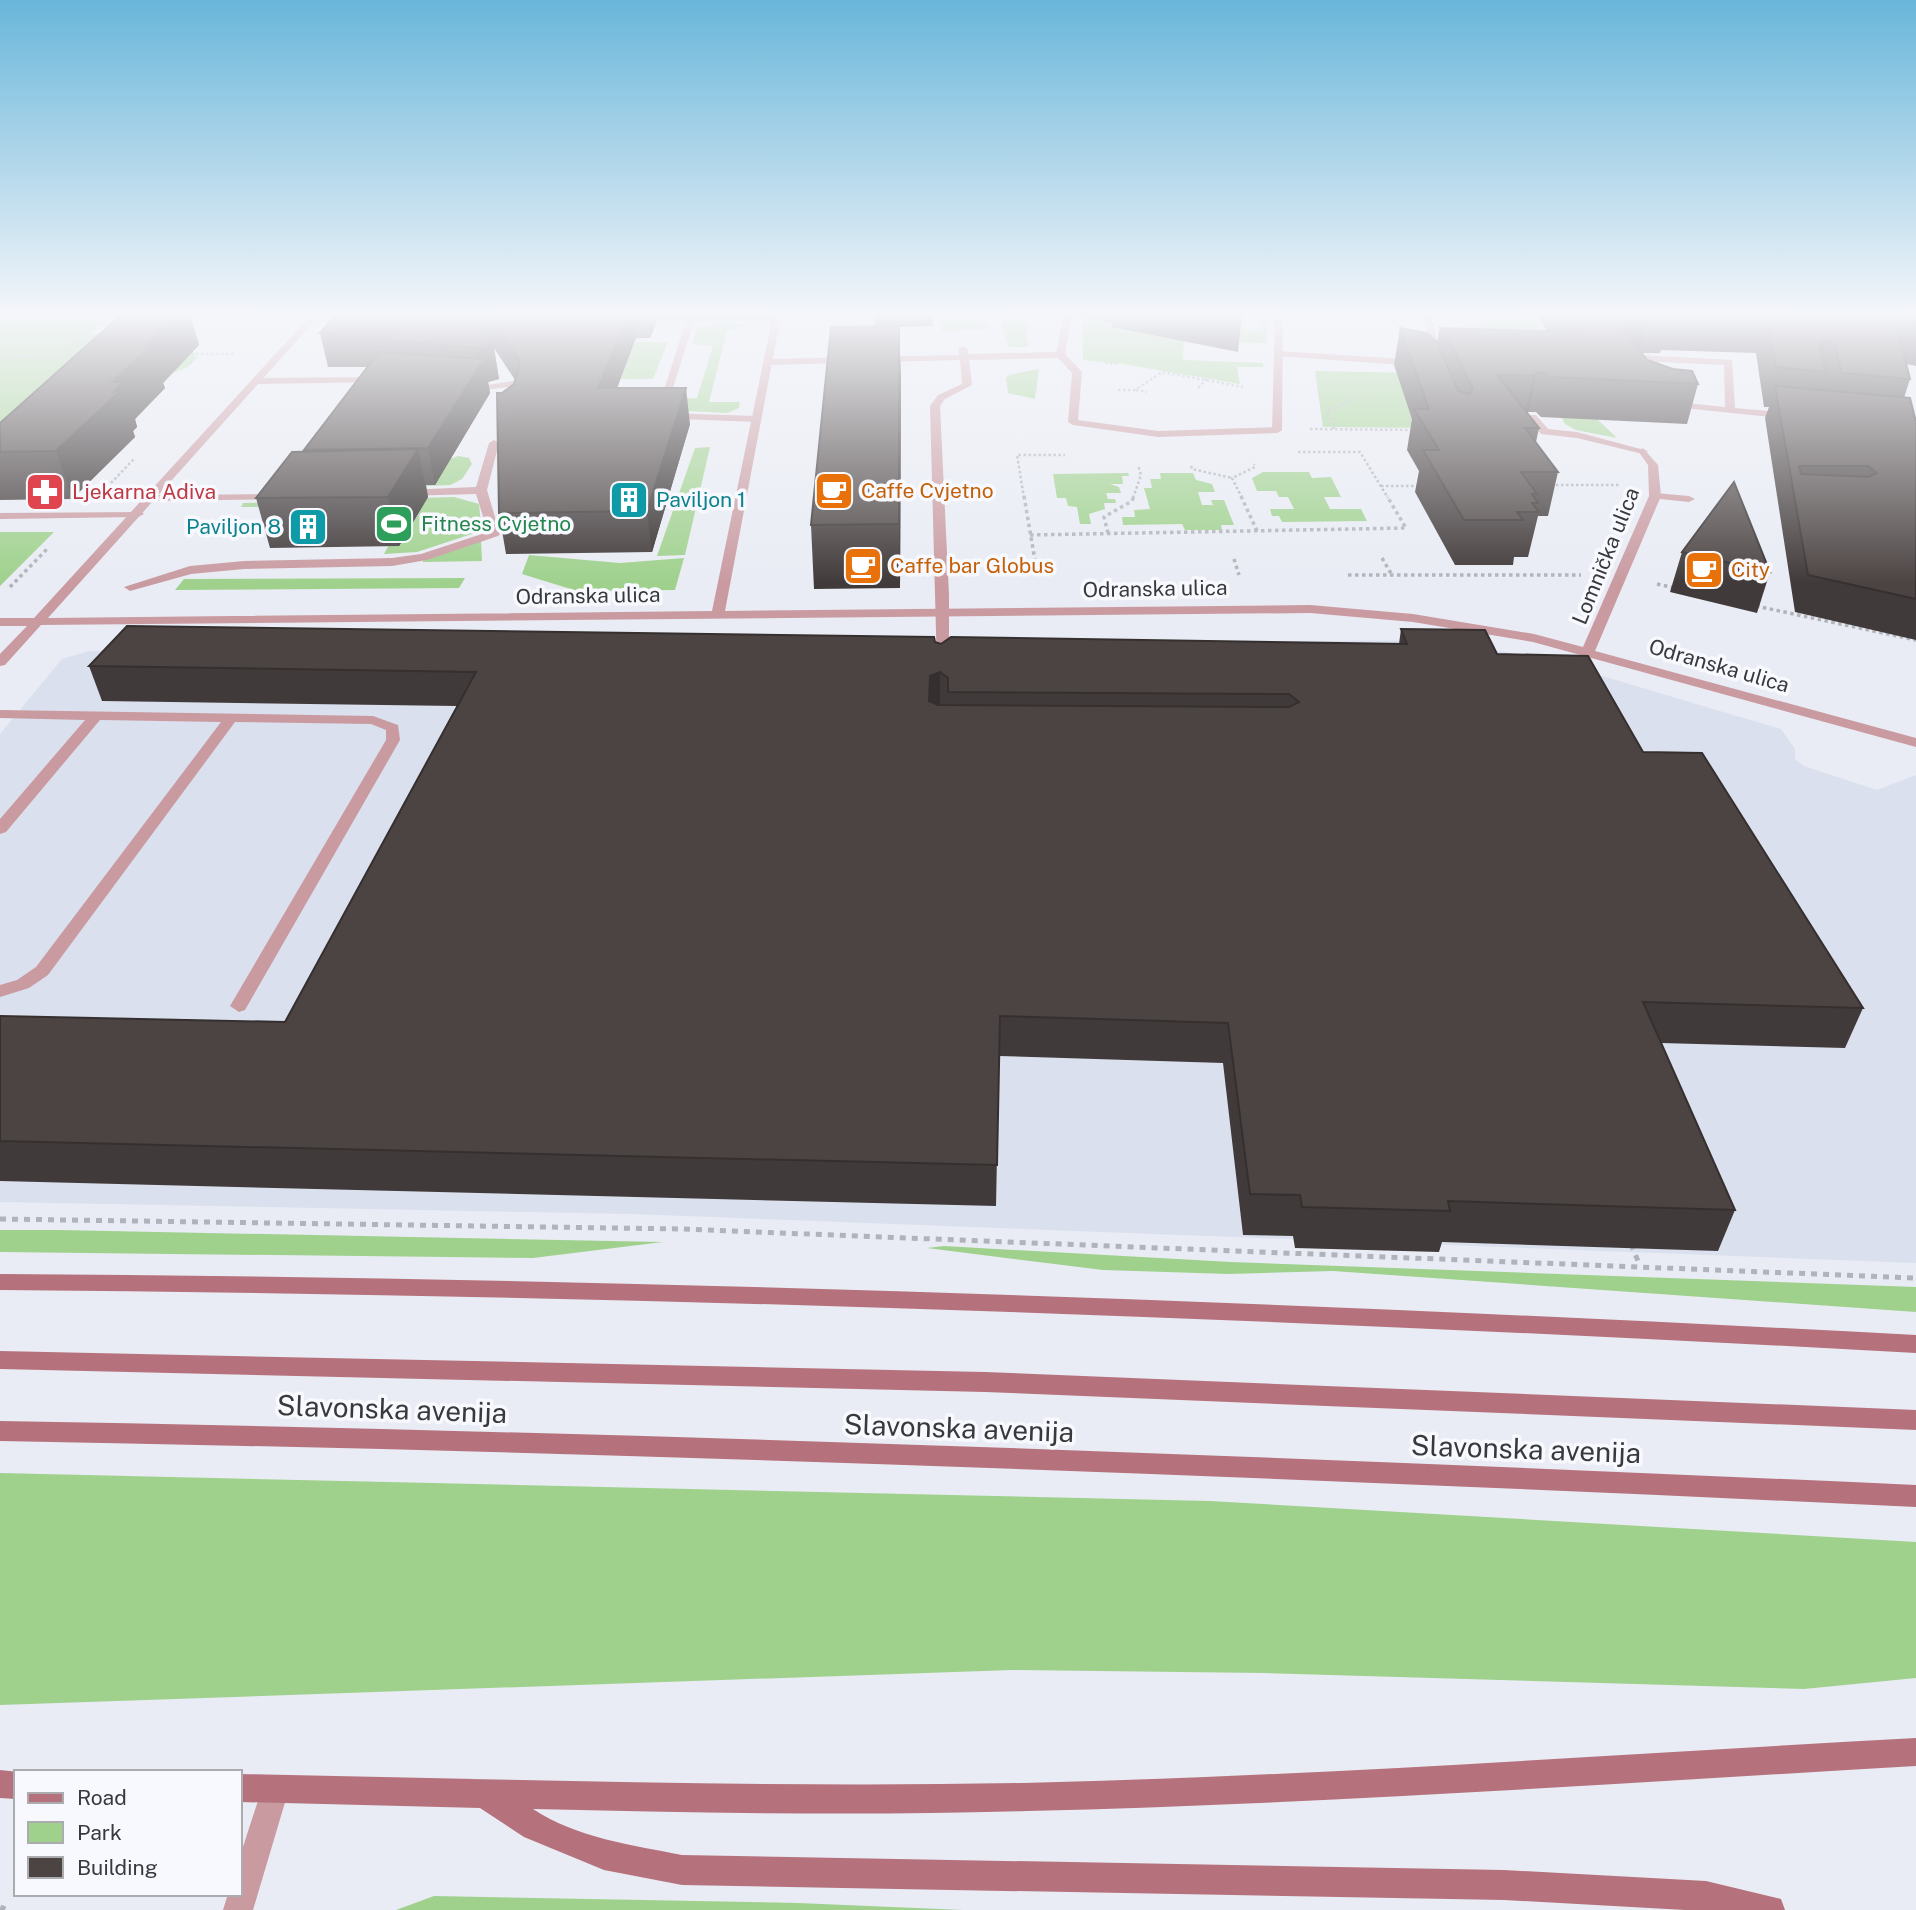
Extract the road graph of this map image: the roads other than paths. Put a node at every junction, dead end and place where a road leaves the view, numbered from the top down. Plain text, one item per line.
1 (236, 404) edge
2 (663, 404) edge
3 (760, 404) edge
4 (935, 404) edge
5 (1074, 404) edge
6 (1278, 404) edge
7 (1680, 404) edge
8 (1730, 404) edge
9 (1730, 410) junction
10 (1796, 416) edge
11 (1532, 417) edge
12 (757, 419) junction
13 (494, 443) edge
14 (481, 490) junction
15 (286, 491) edge
16 (384, 493) edge
17 (1655, 496) junction
18 (152, 498) junction
19 (1689, 499) dead end
20 (138, 514) junction
21 (0, 516) edge
22 (130, 587) dead end
23 (944, 614) junction
24 (718, 615) junction
25 (0, 622) edge
26 (37, 622) junction
27 (1588, 651) junction
28 (0, 662) edge
29 (942, 671) edge
30 (0, 714) edge
31 (96, 716) junction
32 (230, 718) junction
33 (1916, 743) edge
34 (0, 829) edge
35 (0, 991) edge
36 (239, 1006) dead end
37 (0, 1282) edge
38 (1916, 1344) edge
39 (0, 1360) edge
40 (1916, 1420) edge
41 (0, 1431) edge
42 (1916, 1496) edge
43 (1916, 1752) edge
44 (242, 1788) edge
45 (275, 1789) junction
46 (481, 1791) junction
47 (238, 1910) edge
48 (1770, 1910) edge

1 - 18 street
2 - 12 street
3 - 12 street
4 - 23 street
5 - 6 street
7 - 9 street
8 - 9 street
9 - 10 street
11 - 17 street, Lomnička ulica
12 - 24 street
13 - 14 street
14 - 16 street
14 - 22 street
15 - 18 street
17 - 19 street
17 - 27 street, Lomnička ulica
18 - 20 street
20 - 21 street
20 - 26 street
23 - 24 street, Odranska ulica
23 - 27 street, Odranska ulica
23 - 29 street
24 - 26 street, Odranska ulica
25 - 26 street, Odranska ulica
26 - 28 street
27 - 33 street, Odranska ulica
30 - 31 street
31 - 32 street
31 - 34 street
32 - 35 street
32 - 36 street
37 - 38 main road
39 - 40 main road, Slavonska avenija
41 - 42 main road, Slavonska avenija
43 - 46 main road
44 - 45 main road
45 - 46 main road
45 - 47 street
46 - 48 main road

